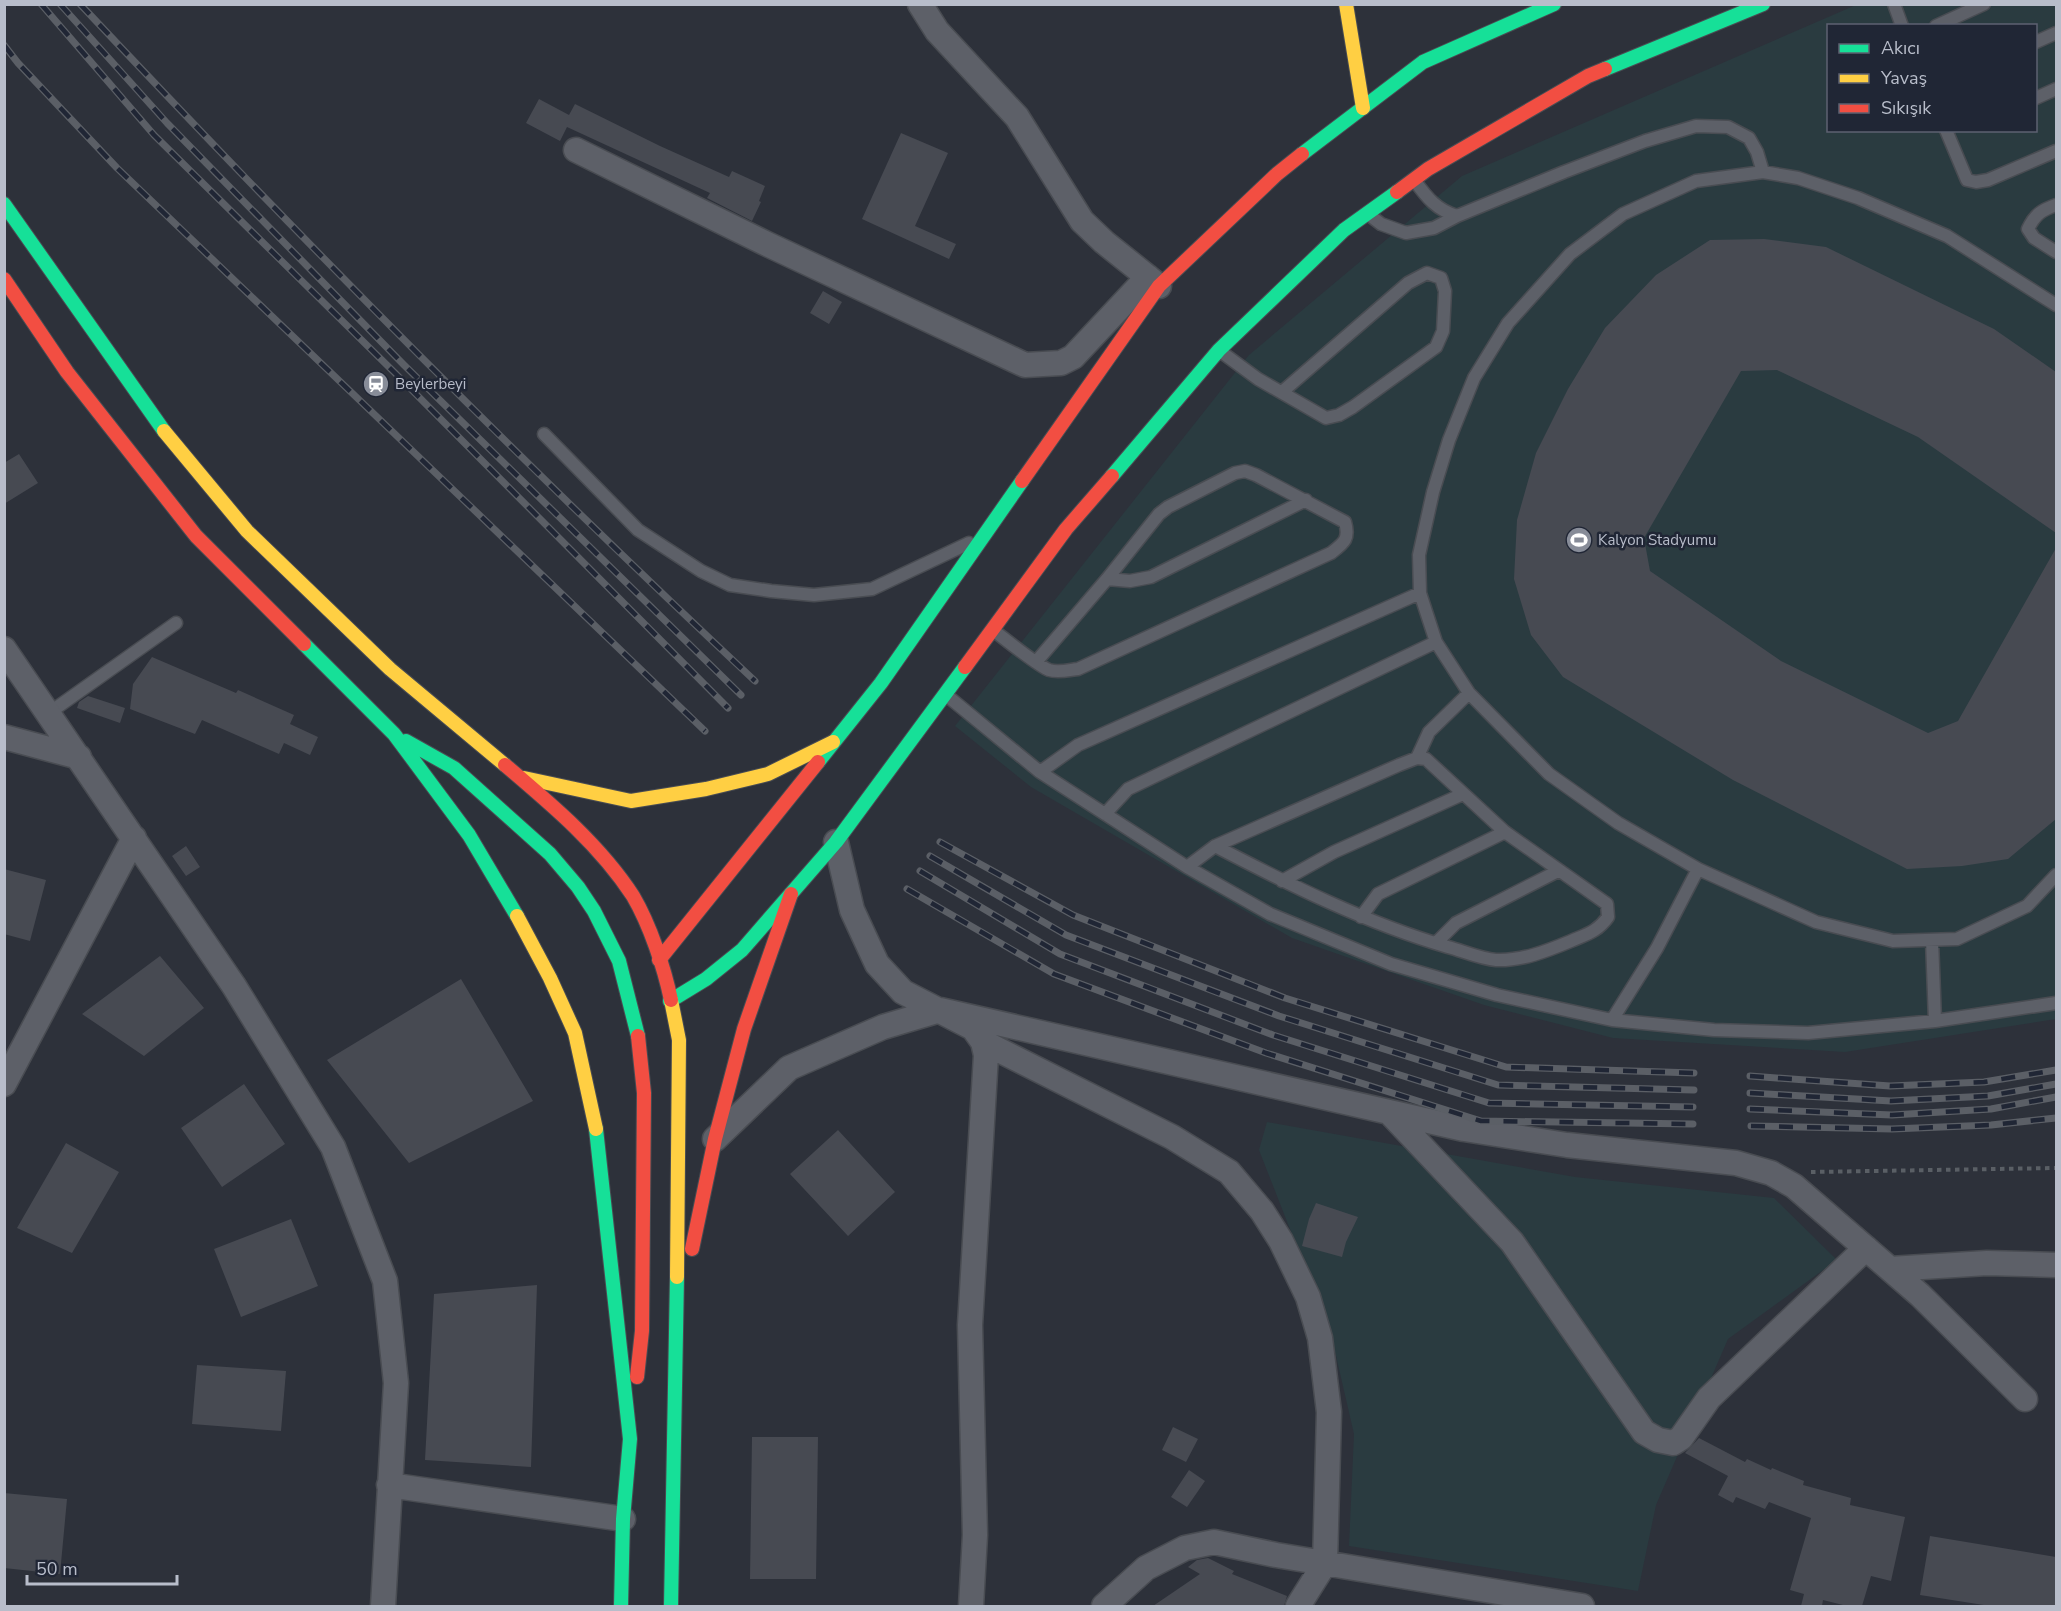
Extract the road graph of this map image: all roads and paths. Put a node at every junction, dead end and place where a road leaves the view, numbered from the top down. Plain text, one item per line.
1 (920, 4) edge
2 (1346, 4) edge
3 (1554, 4) edge
4 (1763, 4) edge
5 (1894, 4) edge
6 (1984, 4) edge
7 (1901, 24) edge
8 (1940, 24) edge
9 (2056, 33) edge
10 (2037, 42) edge
11 (2056, 89) edge
12 (2037, 98) edge
13 (1363, 108) junction
14 (1950, 132) edge
15 (576, 150) dead end
16 (2056, 150) edge
17 (1763, 172) junction
18 (1414, 180) junction
19 (4, 204) edge
20 (2056, 205) edge
21 (1367, 214) junction
22 (1457, 216) junction
23 (2056, 252) edge
24 (4, 279) edge
25 (1153, 281) junction
26 (2056, 305) edge
27 (1219, 350) junction
28 (1282, 392) junction
29 (544, 435) dead end
30 (1306, 500) junction
31 (983, 536) junction
32 (1107, 579) junction
33 (1420, 593) junction
34 (176, 623) dead end
35 (992, 630) junction
36 (1436, 642) junction
37 (4, 649) edge
38 (1036, 662) junction
39 (1469, 693) junction
40 (945, 694) junction
41 (49, 713) junction
42 (394, 734) junction
43 (4, 737) edge
44 (833, 742) junction
45 (79, 757) junction
46 (1417, 758) junction
47 (1040, 772) junction
48 (519, 777) junction
49 (1463, 794) junction
50 (1105, 814) junction
51 (1505, 832) junction
52 (134, 838) junction
53 (836, 842) junction
54 (1215, 846) junction
55 (1187, 867) junction
56 (1698, 868) junction
57 (1558, 870) junction
58 (2056, 875) edge
59 (1282, 881) junction
60 (791, 894) junction
61 (1361, 917) junction
62 (1932, 940) junction
63 (1436, 943) junction
64 (655, 963) junction
65 (666, 1002) junction
66 (2056, 1003) edge
67 (940, 1010) junction
68 (1612, 1020) junction
69 (1935, 1021) junction
70 (983, 1042) junction
71 (4, 1084) edge
72 (1389, 1112) junction
73 (715, 1140) junction
74 (2056, 1168) edge
75 (1807, 1172) dead end
76 (1866, 1248) junction
77 (2056, 1265) edge
78 (1890, 1269) junction
79 (676, 1327) junction
80 (2025, 1399) dead end
81 (630, 1439) junction
82 (389, 1485) junction
83 (623, 1519) junction
84 (1325, 1563) junction
85 (383, 1606) edge
86 (621, 1606) edge
87 (671, 1606) edge
88 (971, 1606) edge
89 (1104, 1606) edge
90 (1298, 1606) edge
91 (1582, 1606) edge

1 - 25 street
2 - 13 main road
3 - 13 main road
4 - 18 main road
5 - 7 lane
6 - 8 lane
9 - 10 lane
11 - 12 lane
13 - 25 main road
14 - 16 lane
15 - 25 street
17 - 22 lane
17 - 26 lane
17 - 33 lane
18 - 21 main road
18 - 22 lane
19 - 48 main road
20 - 23 lane
21 - 22 lane
21 - 27 main road
24 - 42 main road
25 - 31 main road
27 - 28 lane
27 - 35 main road
28 - 28 lane
29 - 31 lane
30 - 32 lane
30 - 32 lane
30 - 38 lane
31 - 44 main road
32 - 38 lane
33 - 36 lane
33 - 47 lane
34 - 41 lane
35 - 38 lane
35 - 40 main road
36 - 39 lane
36 - 50 lane
37 - 41 street
39 - 46 lane
39 - 56 lane
40 - 47 lane
40 - 53 main road
41 - 45 street
42 - 81 main road
42 - 81 main road
43 - 45 street
44 - 48 main road
44 - 64 main road
45 - 52 street
46 - 49 lane
46 - 54 lane
47 - 50 lane
48 - 64 main road
49 - 51 lane
49 - 59 lane
50 - 55 lane
51 - 57 lane
51 - 61 lane
52 - 71 street
52 - 82 street
53 - 60 main road
53 - 67 street
54 - 55 lane
54 - 59 lane
55 - 68 lane
56 - 62 lane
56 - 68 lane
57 - 63 lane
57 - 63 lane
58 - 62 lane
59 - 61 lane
60 - 65 main road
60 - 73 main road
61 - 63 lane
62 - 69 lane
64 - 65 main road
65 - 79 main road
66 - 69 lane
67 - 70 street
67 - 72 street
67 - 73 street
68 - 69 lane
70 - 84 street
70 - 88 street
72 - 76 street
72 - 76 street
73 - 79 main road
74 - 75 path
76 - 78 street
77 - 78 street
78 - 80 street
79 - 87 main road
81 - 83 main road
82 - 83 street
82 - 85 street
83 - 86 main road
84 - 89 street
84 - 90 street
84 - 91 street

